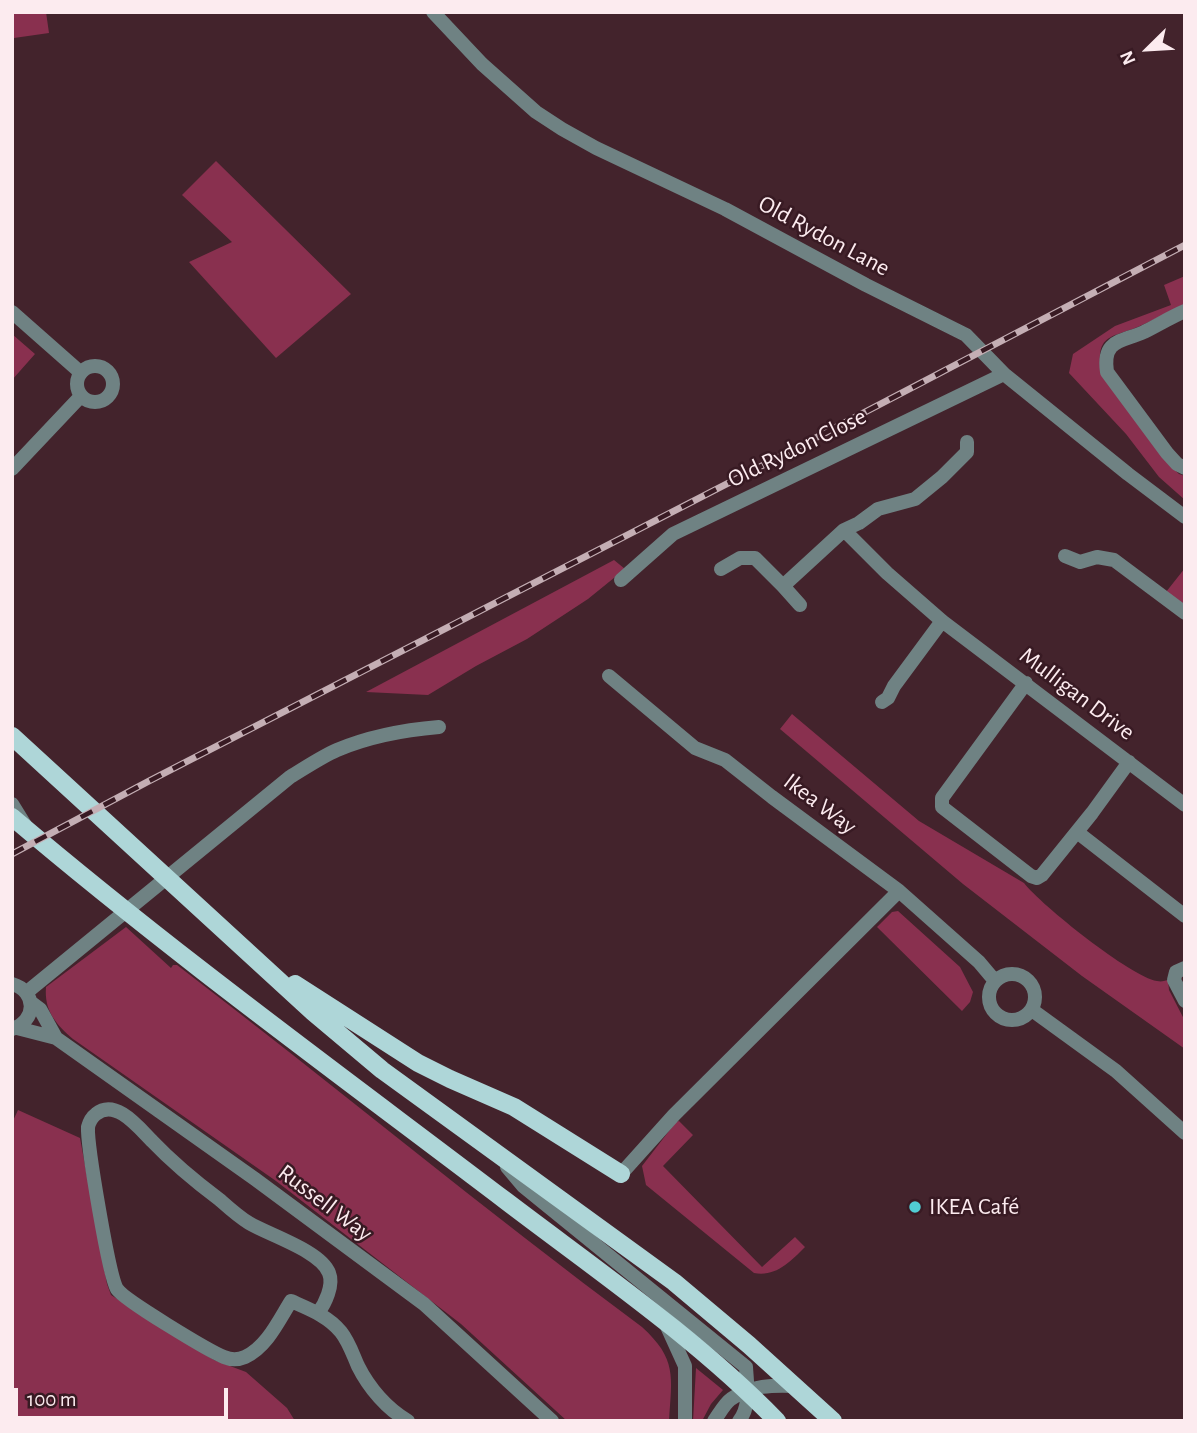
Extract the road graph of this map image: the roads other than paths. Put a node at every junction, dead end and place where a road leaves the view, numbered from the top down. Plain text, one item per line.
1 (433, 12) edge
2 (1185, 311) edge
3 (12, 312) edge
4 (80, 372) junction
5 (1004, 374) junction
6 (81, 396) junction
7 (967, 442) dead end
8 (1185, 468) edge
9 (12, 469) edge
10 (1185, 517) edge
11 (844, 530) junction
12 (1065, 556) dead end
13 (721, 569) dead end
14 (621, 580) dead end
15 (783, 586) junction
16 (800, 605) dead end
17 (1185, 613) edge
18 (942, 621) junction
19 (609, 676) dead end
20 (1026, 683) junction
21 (882, 702) dead end
22 (439, 727) dead end
23 (12, 736) edge
24 (1129, 762) junction
25 (12, 804) edge
26 (1185, 805) edge
27 (12, 817) edge
28 (27, 830) junction
29 (1077, 832) junction
30 (899, 891) junction
31 (1185, 916) edge
32 (260, 961) junction
33 (1185, 968) edge
34 (995, 981) junction
35 (12, 984) edge
36 (29, 998) junction
37 (1185, 1001) edge
38 (1031, 1010) junction
39 (15, 1028) edge
40 (56, 1038) junction
41 (1185, 1133) edge
42 (495, 1152) junction
43 (621, 1174) joint
44 (318, 1312) junction
45 (665, 1321) junction
46 (796, 1386) junction
47 (748, 1392) junction
48 (399, 1419) edge
49 (552, 1421) edge
50 (685, 1421) edge
51 (714, 1421) edge
52 (739, 1421) edge
53 (777, 1421) edge
54 (833, 1421) edge

1 - 5 street, Old Rydon Lane
2 - 8 street
3 - 4 street
4 - 6 street
4 - 6 street
5 - 10 street, Old Rydon Lane
5 - 14 street, Old Rydon Close
6 - 9 street
7 - 11 street
11 - 15 street
11 - 18 street, Mulligan Drive
12 - 17 street
13 - 15 street
15 - 16 street
18 - 20 street, Mulligan Drive
18 - 21 street
19 - 30 street, Ikea Way
20 - 24 street, Mulligan Drive
20 - 29 street
22 - 36 street
23 - 32 main road
24 - 26 street, Mulligan Drive
24 - 29 street
25 - 28 street
27 - 28 main road
28 - 45 main road
29 - 31 street
30 - 34 street, Ikea Way
30 - 43 street
32 - 42 main road
32 - 43 main road
33 - 37 street
34 - 38 street
34 - 38 street
35 - 36 street
36 - 39 street
36 - 40 street, Russell Way
38 - 41 street
39 - 40 street, Russell Way
40 - 49 street, Russell Way
42 - 46 main road
42 - 47 street
44 - 44 street
44 - 48 street
45 - 47 main road
45 - 50 street
46 - 47 street
46 - 54 main road
47 - 51 street
47 - 52 street
47 - 53 main road

